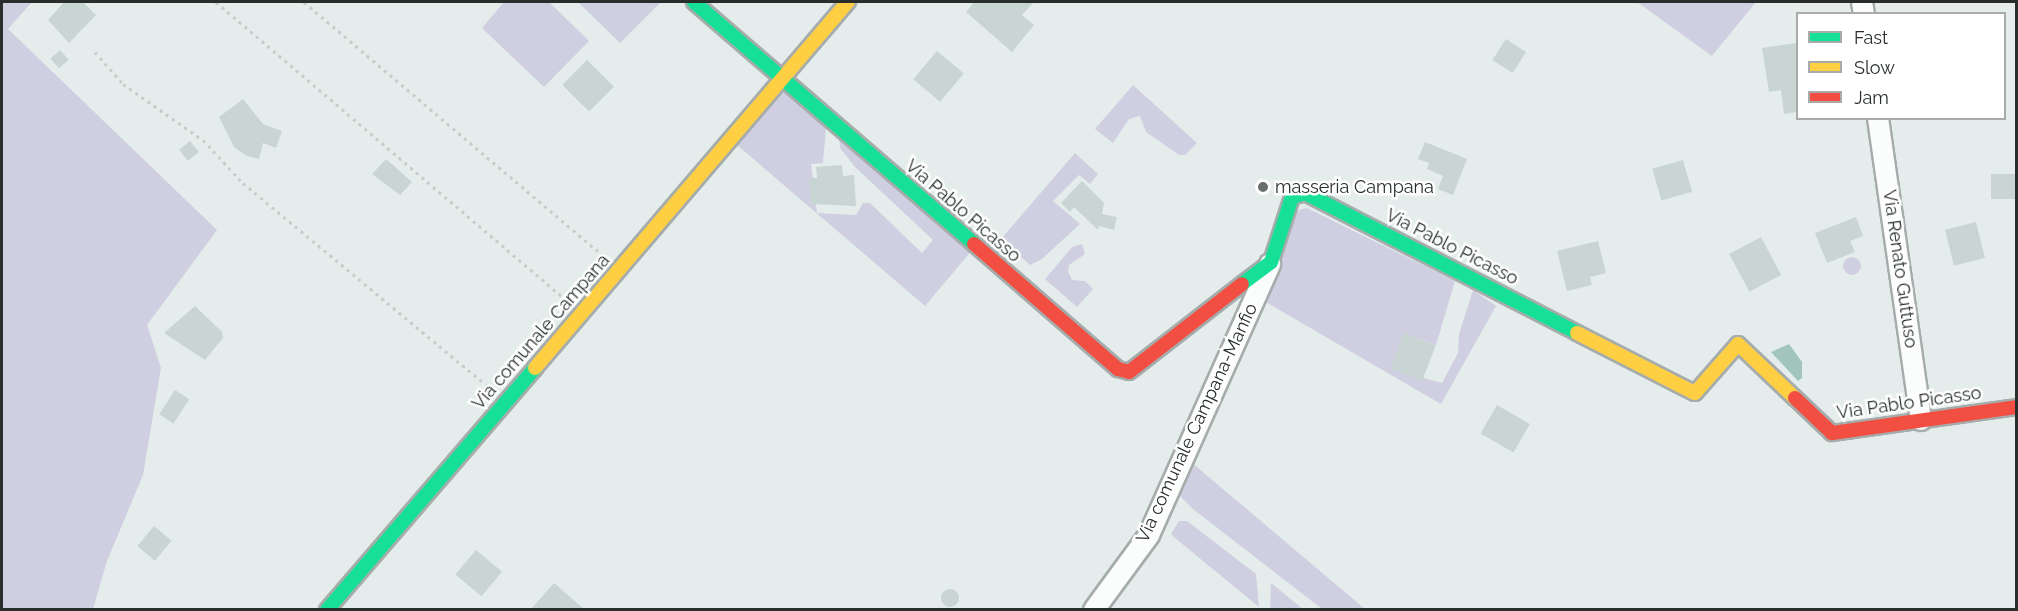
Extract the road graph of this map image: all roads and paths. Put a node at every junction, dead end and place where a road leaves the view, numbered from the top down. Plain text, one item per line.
1 (216, 2) edge
2 (304, 2) edge
3 (694, 2) edge
4 (848, 2) edge
5 (95, 52) dead end
6 (783, 77) junction
7 (1878, 120) edge
8 (1271, 262) junction
9 (618, 269) junction
10 (581, 313) junction
11 (506, 401) junction
12 (2016, 406) edge
13 (1921, 420) junction
14 (327, 609) edge
15 (1094, 609) edge

1 - 10 path
2 - 9 path
3 - 6 street, Via Pablo Picasso
4 - 6 street, Via comunale Campana
5 - 11 path
6 - 8 street, Via Pablo Picasso
6 - 9 street, Via comunale Campana
7 - 13 street, Via Renato Guttuso
8 - 13 street, Via Pablo Picasso
8 - 15 street, Via comunale Campana-Manfio
9 - 10 street, Via comunale Campana
10 - 11 street, Via comunale Campana
11 - 14 street, Via comunale Campana
12 - 13 street, Via Pablo Picasso

